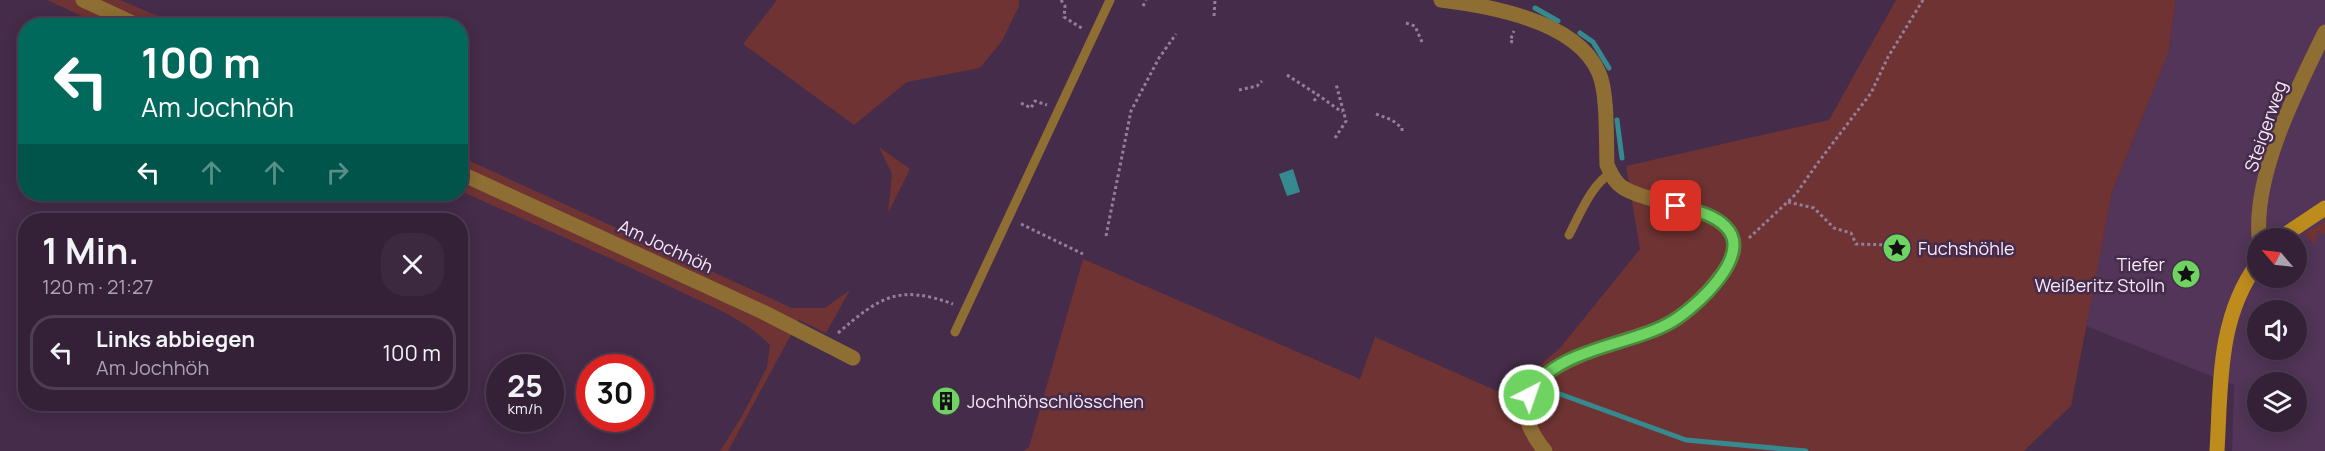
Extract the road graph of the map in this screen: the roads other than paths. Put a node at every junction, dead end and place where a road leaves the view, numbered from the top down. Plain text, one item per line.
1 (83, 0) edge
2 (1110, 0) edge
3 (1441, 0) edge
4 (122, 18) edge
5 (2325, 32) edge
6 (1611, 174) junction
7 (468, 177) edge
8 (2325, 208) edge
9 (2259, 228) edge
10 (2295, 228) edge
11 (1569, 236) dead end
12 (2247, 278) edge
13 (955, 332) dead end
14 (853, 358) dead end
15 (1545, 451) edge
16 (2217, 451) edge

1 - 4 street
2 - 13 lane
3 - 6 street
5 - 9 street, Steigerweg
6 - 11 lane
6 - 15 street
7 - 14 street, Am Jochhöh
8 - 10 main road
12 - 16 main road

